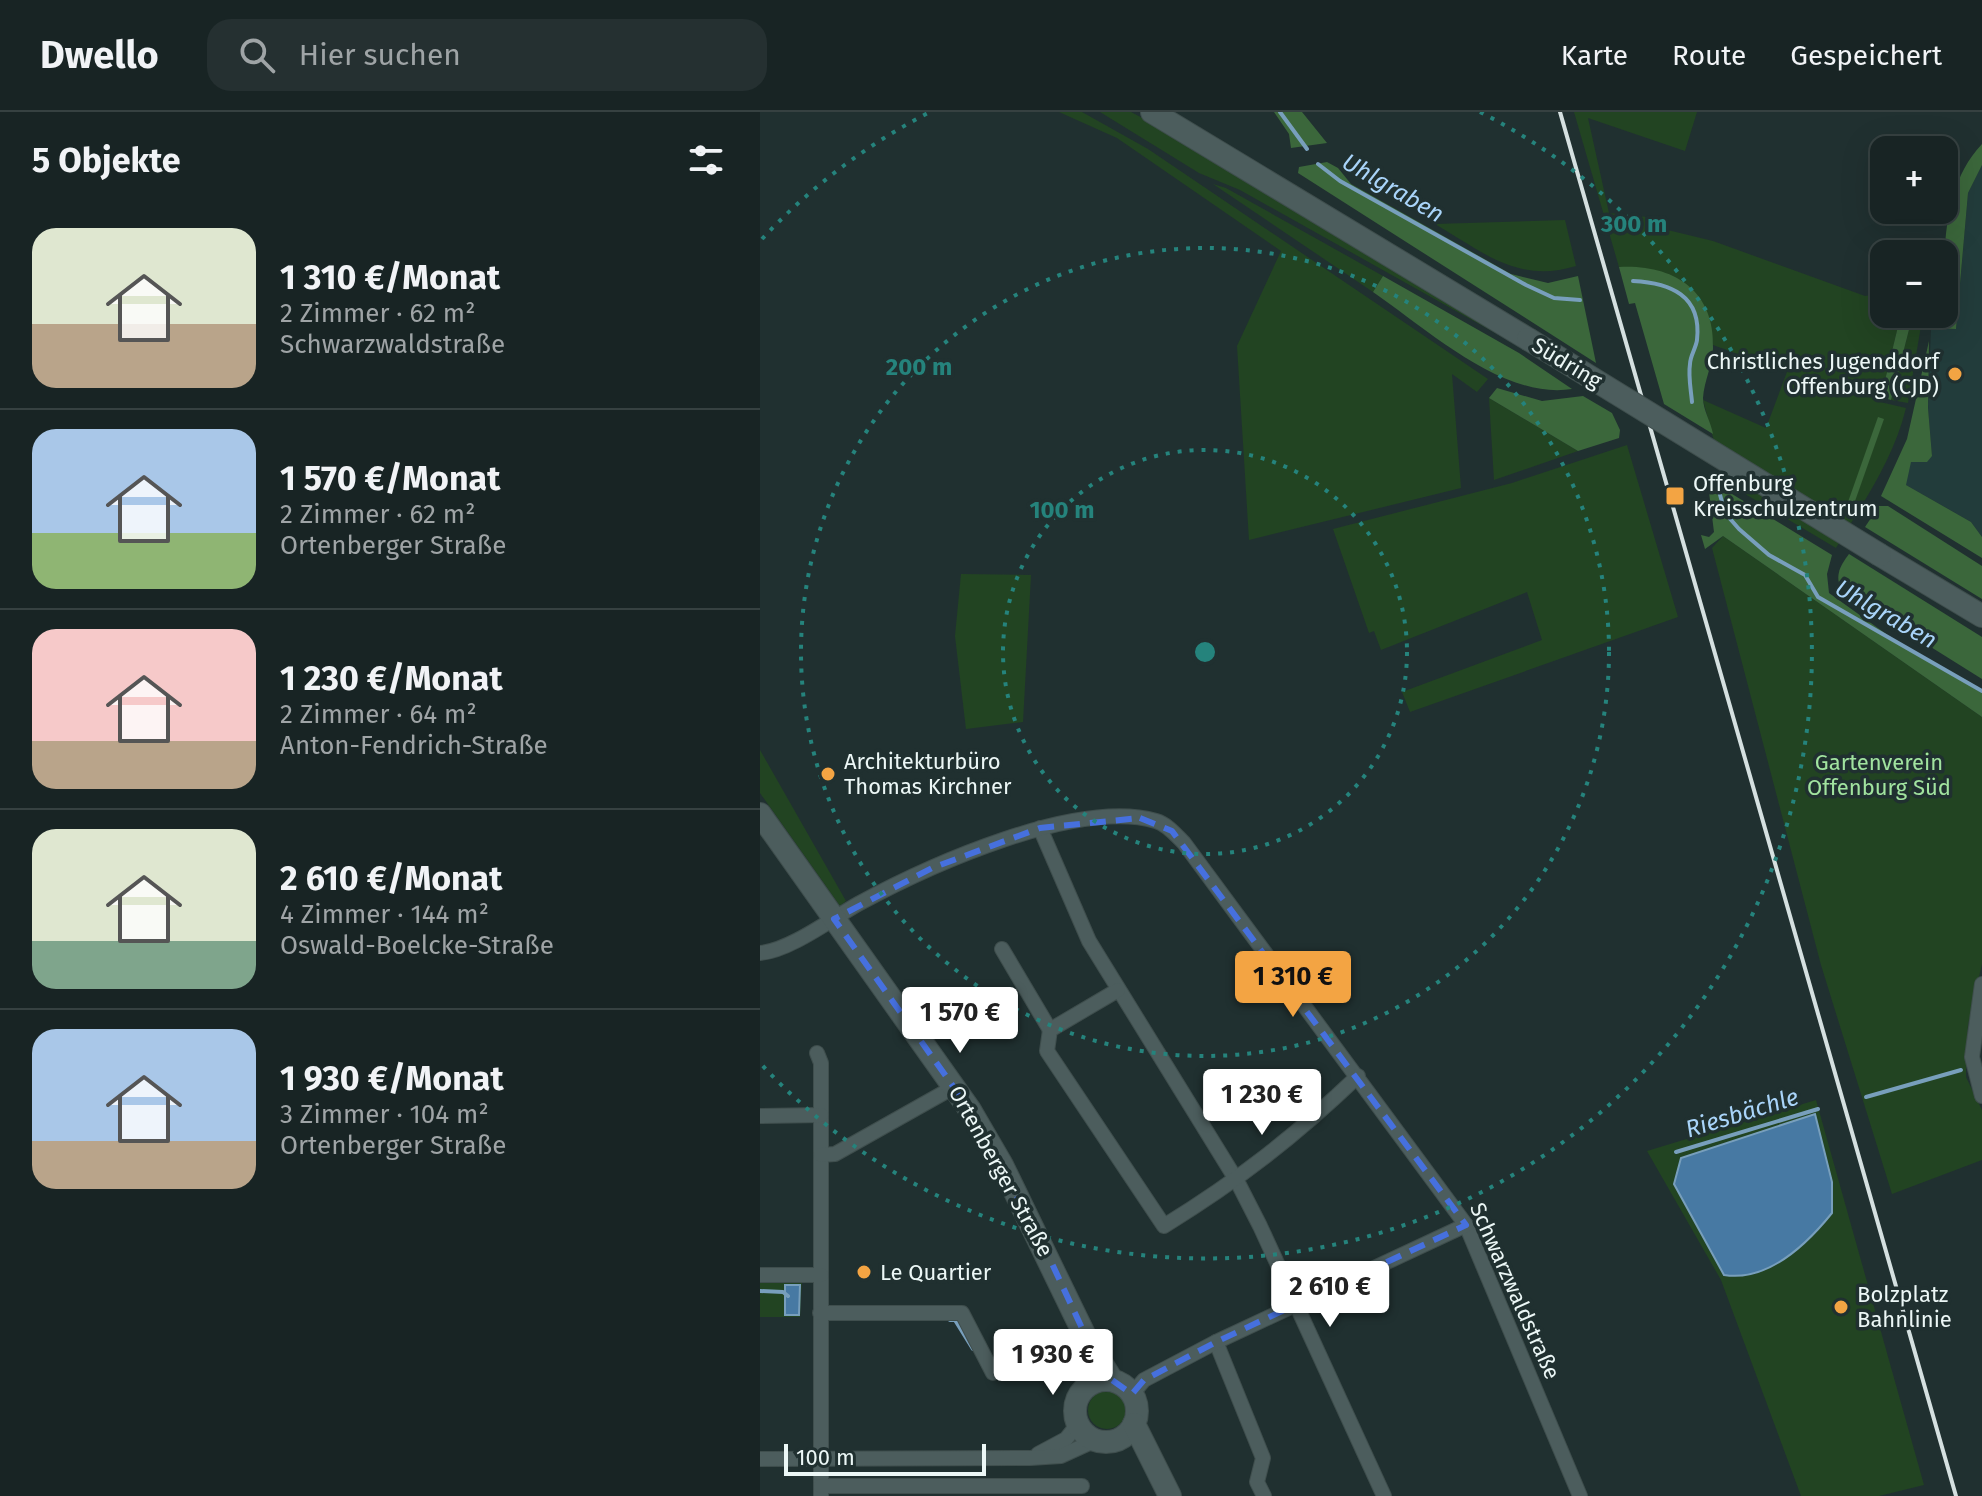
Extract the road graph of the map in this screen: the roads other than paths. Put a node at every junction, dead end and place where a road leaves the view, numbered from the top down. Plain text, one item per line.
1 (1152, 112) edge
2 (1982, 616) edge
3 (760, 814) edge
4 (1040, 828) junction
5 (834, 919) junction
6 (1002, 949) dead end
7 (760, 953) edge
8 (1982, 984) edge
9 (1118, 990) junction
10 (1050, 1030) junction
11 (817, 1053) dead end
12 (1358, 1076) junction
13 (954, 1087) junction
14 (1982, 1096) edge
15 (821, 1115) junction
16 (760, 1116) edge
17 (821, 1155) junction
18 (1237, 1181) junction
19 (1466, 1225) junction
20 (760, 1275) edge
21 (821, 1275) junction
22 (1299, 1305) junction
23 (820, 1313) junction
24 (1088, 1341) junction
25 (1216, 1342) junction
26 (993, 1373) dead end
27 (1112, 1380) junction
28 (1087, 1385) junction
29 (1132, 1394) junction
30 (1078, 1424) junction
31 (1134, 1424) junction
32 (1106, 1440) junction
33 (819, 1458) junction
34 (1030, 1458) junction
35 (760, 1459) edge
36 (1082, 1486) dead end
37 (821, 1491) edge
38 (1168, 1492) edge
39 (1264, 1496) edge
40 (1384, 1496) edge
41 (1580, 1496) edge

1 - 2 main road, Südring, bridge
3 - 5 main road, Ortenberger Straße
4 - 5 street, Schwarzwaldstraße
4 - 9 street
4 - 12 street, Schwarzwaldstraße
5 - 7 street, Schwarzwaldstraße
5 - 13 main road, Ortenberger Straße
6 - 10 street
8 - 14 street
9 - 10 street
9 - 18 street
10 - 18 street
11 - 15 street
12 - 18 street
12 - 19 street, Schwarzwaldstraße
13 - 17 street
13 - 24 main road, Ortenberger Straße
15 - 16 street
15 - 17 street
17 - 21 street
18 - 22 street
19 - 22 street
19 - 41 street, Schwarzwaldstraße
20 - 21 street
21 - 23 street
22 - 25 street
22 - 40 street
23 - 26 street
23 - 33 street
24 - 27 main road, Ortenberger Straße
24 - 28 main road, Ortenberger Straße
25 - 29 street
25 - 39 street
27 - 28 main road
27 - 29 main road
28 - 30 main road
29 - 31 main road
30 - 32 main road
30 - 34 street
31 - 32 main road
31 - 38 main road
32 - 34 street
32 - 38 main road
33 - 34 street
33 - 35 street
33 - 37 street
36 - 37 street

